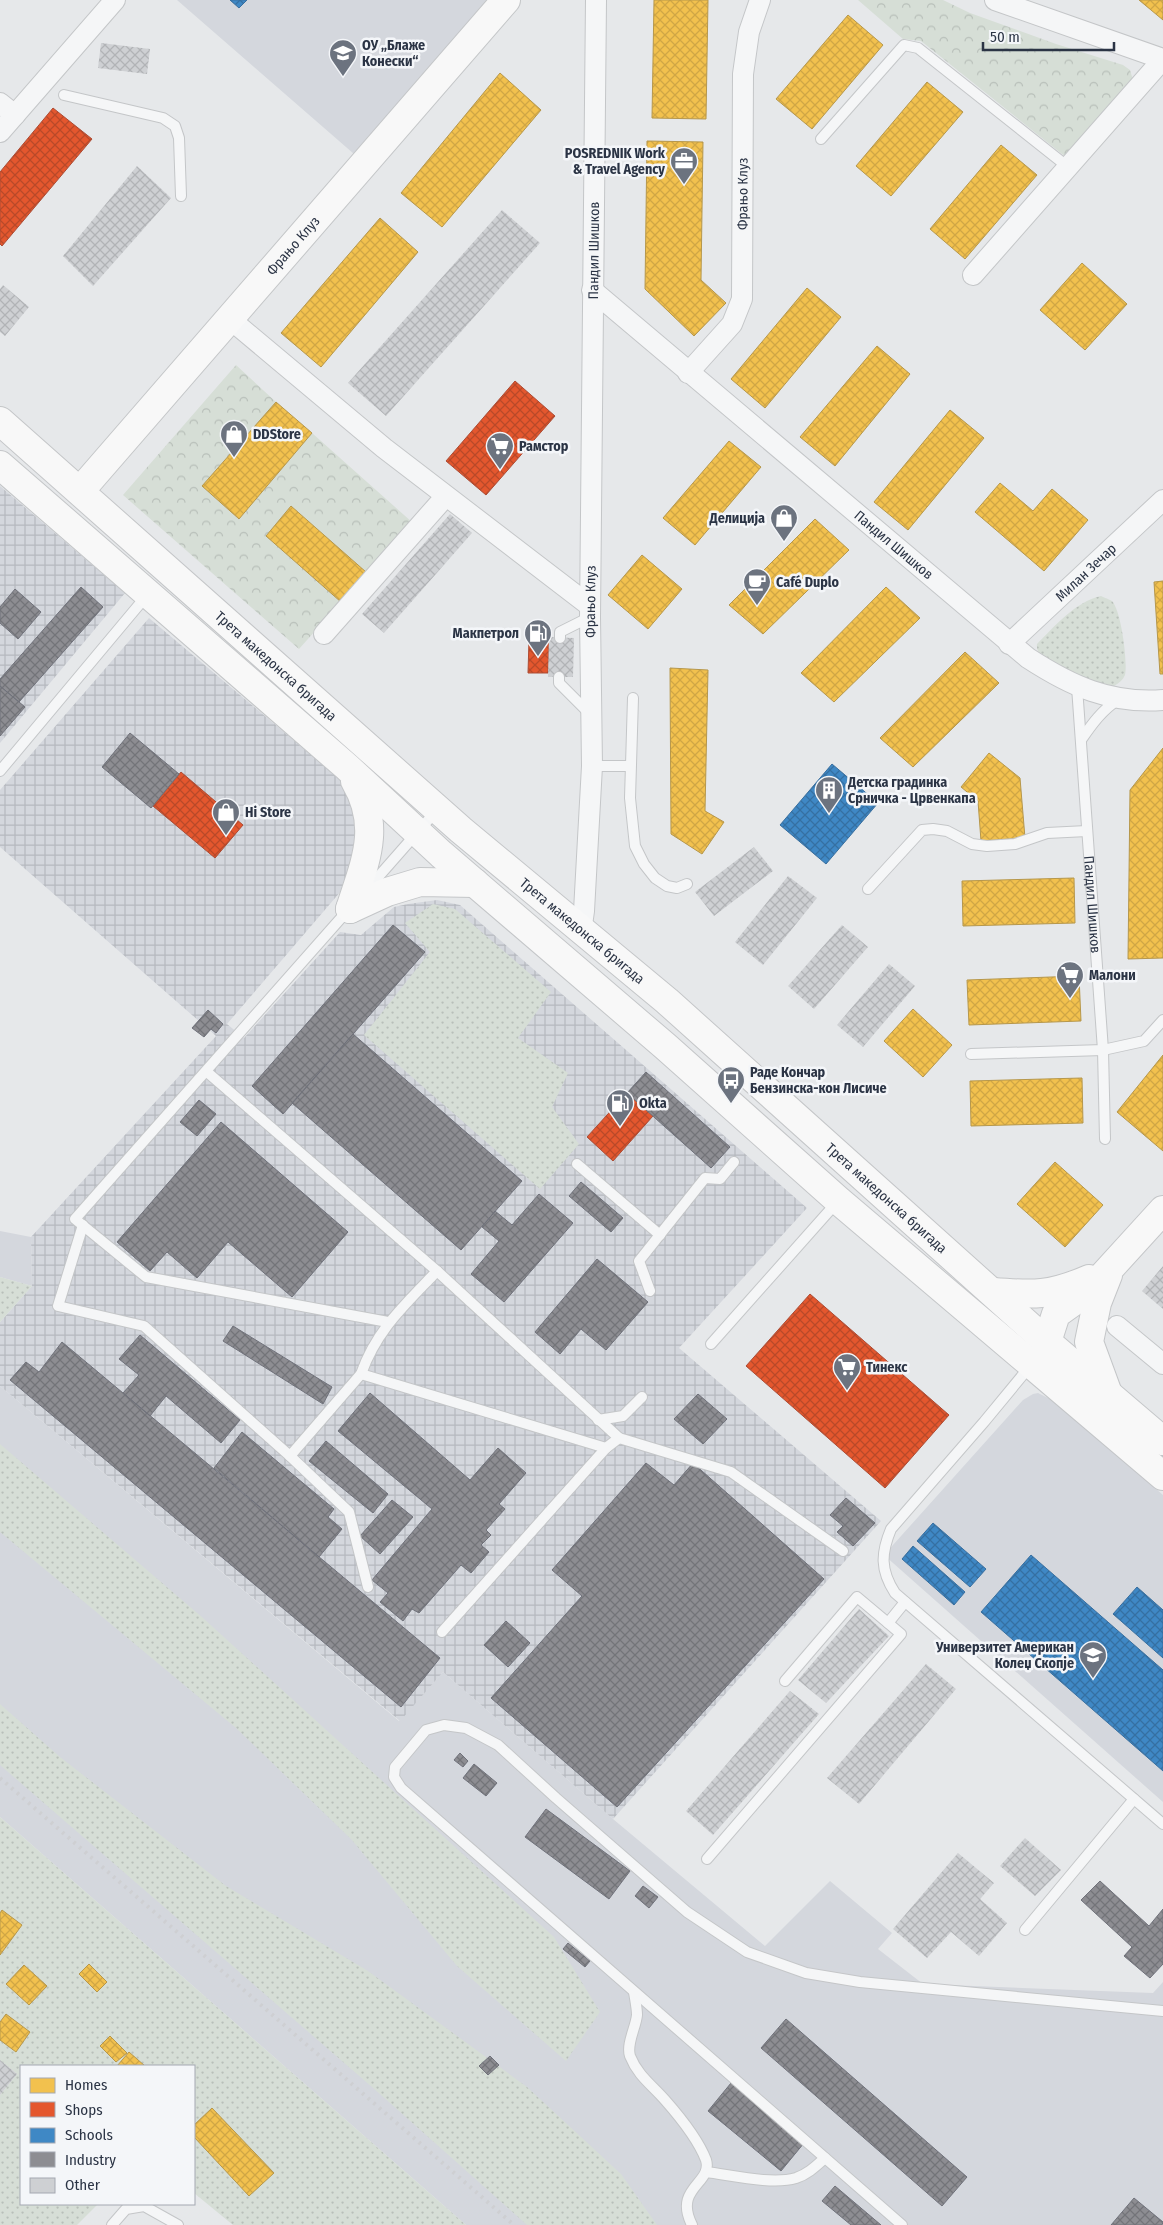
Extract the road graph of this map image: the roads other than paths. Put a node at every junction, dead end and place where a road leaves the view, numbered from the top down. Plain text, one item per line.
1 (115, 0) edge
2 (506, 0) edge
3 (596, 0) edge
4 (760, 0) edge
5 (995, 0) edge
6 (1163, 59) edge
7 (64, 95) dead end
8 (7, 109) edge
9 (0, 132) edge
10 (821, 139) dead end
11 (1068, 167) junction
12 (181, 196) dead end
13 (973, 275) dead end
14 (592, 290) junction
15 (230, 319) junction
16 (688, 373) junction
17 (0, 421) edge
18 (0, 465) edge
19 (80, 491) junction
20 (445, 497) junction
21 (1163, 500) edge
22 (149, 593) junction
23 (590, 612) junction
24 (324, 634) dead end
25 (560, 638) dead end
26 (1009, 644) junction
27 (559, 677) dead end
28 (1077, 688) junction
29 (633, 698) dead end
30 (1121, 698) junction
31 (1163, 700) edge
32 (591, 716) junction
33 (1080, 740) junction
34 (592, 766) junction
35 (630, 766) junction
36 (347, 767) junction
37 (0, 771) edge
38 (437, 809) junction
39 (1087, 831) junction
40 (418, 832) junction
41 (475, 883) junction
42 (687, 884) dead end
43 (868, 890) dead end
44 (350, 908) junction
45 (583, 922) junction
46 (1163, 1020) edge
47 (1103, 1050) junction
48 (971, 1054) dead end
49 (206, 1072) junction
50 (1105, 1139) dead end
51 (734, 1162) dead end
52 (577, 1164) dead end
53 (838, 1201) junction
54 (1163, 1210) edge
55 (83, 1225) junction
56 (660, 1235) junction
57 (1110, 1269) junction
58 (437, 1271) junction
59 (650, 1291) dead end
60 (993, 1292) junction
61 (388, 1322) junction
62 (1117, 1326) dead end
63 (1047, 1342) junction
64 (710, 1344) dead end
65 (1163, 1364) edge
66 (1030, 1365) junction
67 (361, 1374) junction
68 (1108, 1395) junction
69 (642, 1397) dead end
70 (598, 1420) junction
71 (619, 1438) junction
72 (1163, 1440) edge
73 (606, 1448) junction
74 (290, 1456) junction
75 (1163, 1476) edge
76 (843, 1551) dead end
77 (368, 1587) dead end
78 (905, 1602) junction
79 (888, 1622) junction
80 (442, 1632) dead end
81 (785, 1681) dead end
82 (1134, 1799) junction
83 (1163, 1824) edge
84 (707, 1859) dead end
85 (1026, 1930) dead end
86 (634, 1992) junction
87 (1163, 2011) edge
88 (825, 2158) junction
89 (706, 2172) junction
90 (112, 2225) edge
91 (178, 2225) edge
92 (692, 2225) edge
93 (902, 2225) edge

1 - 8 street
2 - 15 street, Фрањо Клуз
3 - 14 street, Пандил Шишков
4 - 16 street, Фрањо Клуз
5 - 6 street
6 - 11 street
7 - 12 lane
8 - 9 street
10 - 11 lane
11 - 13 street
14 - 16 street, Пандил Шишков
14 - 23 street, Фрањо Клуз
15 - 19 street, Фрањо Клуз
15 - 20 street
16 - 26 street, Пандил Шишков
17 - 19 street, Трета македонска бригада
18 - 22 street, Трета македонска бригада
19 - 38 street, Трета македонска бригада
20 - 23 street
20 - 24 street
21 - 26 street, Милан Зечар
22 - 36 street, Трета македонска бригада
22 - 37 lane
23 - 25 lane
23 - 32 street, Фрањо Клуз
26 - 28 street, Пандил Шишков
27 - 32 lane
28 - 30 street
28 - 33 lane, Пандил Шишков
29 - 35 lane
30 - 31 street
30 - 33 lane
32 - 34 street, Фрањо Клуз
33 - 39 lane, Пандил Шишков
34 - 35 lane
34 - 45 street, Фрањо Клуз
35 - 42 lane
36 - 40 street, Трета македонска бригада
36 - 44 street
38 - 40 lane
38 - 45 street, Трета македонска бригада
39 - 43 lane
39 - 47 lane, Пандил Шишков
40 - 41 street, Трета македонска бригада
40 - 44 lane
41 - 44 street
41 - 53 street, Трета македонска бригада
44 - 49 lane
45 - 60 street, Трета македонска бригада
46 - 47 lane
47 - 48 lane
47 - 50 lane, Пандил Шишков
49 - 55 lane
49 - 58 lane
51 - 56 lane
52 - 56 lane
53 - 64 lane
53 - 66 street, Трета македонска бригада
54 - 57 street
55 - 61 lane
55 - 74 lane
56 - 59 lane
57 - 60 street
57 - 63 street
57 - 68 street
58 - 61 lane
58 - 70 lane
60 - 63 street, Трета македонска бригада
61 - 67 lane
62 - 65 street
63 - 66 street
63 - 68 street, Трета македонска бригада
66 - 75 street, Трета македонска бригада
66 - 78 lane
67 - 73 lane
67 - 74 lane
68 - 72 street, Трета македонска бригада
69 - 70 lane
70 - 71 lane
71 - 73 lane
71 - 76 lane
73 - 80 lane
74 - 77 lane
78 - 79 lane
78 - 82 lane
79 - 81 lane
79 - 84 lane
82 - 83 lane
82 - 85 lane
86 - 87 lane
86 - 88 lane
86 - 89 lane
88 - 89 lane
88 - 93 lane
89 - 92 lane
90 - 91 lane

